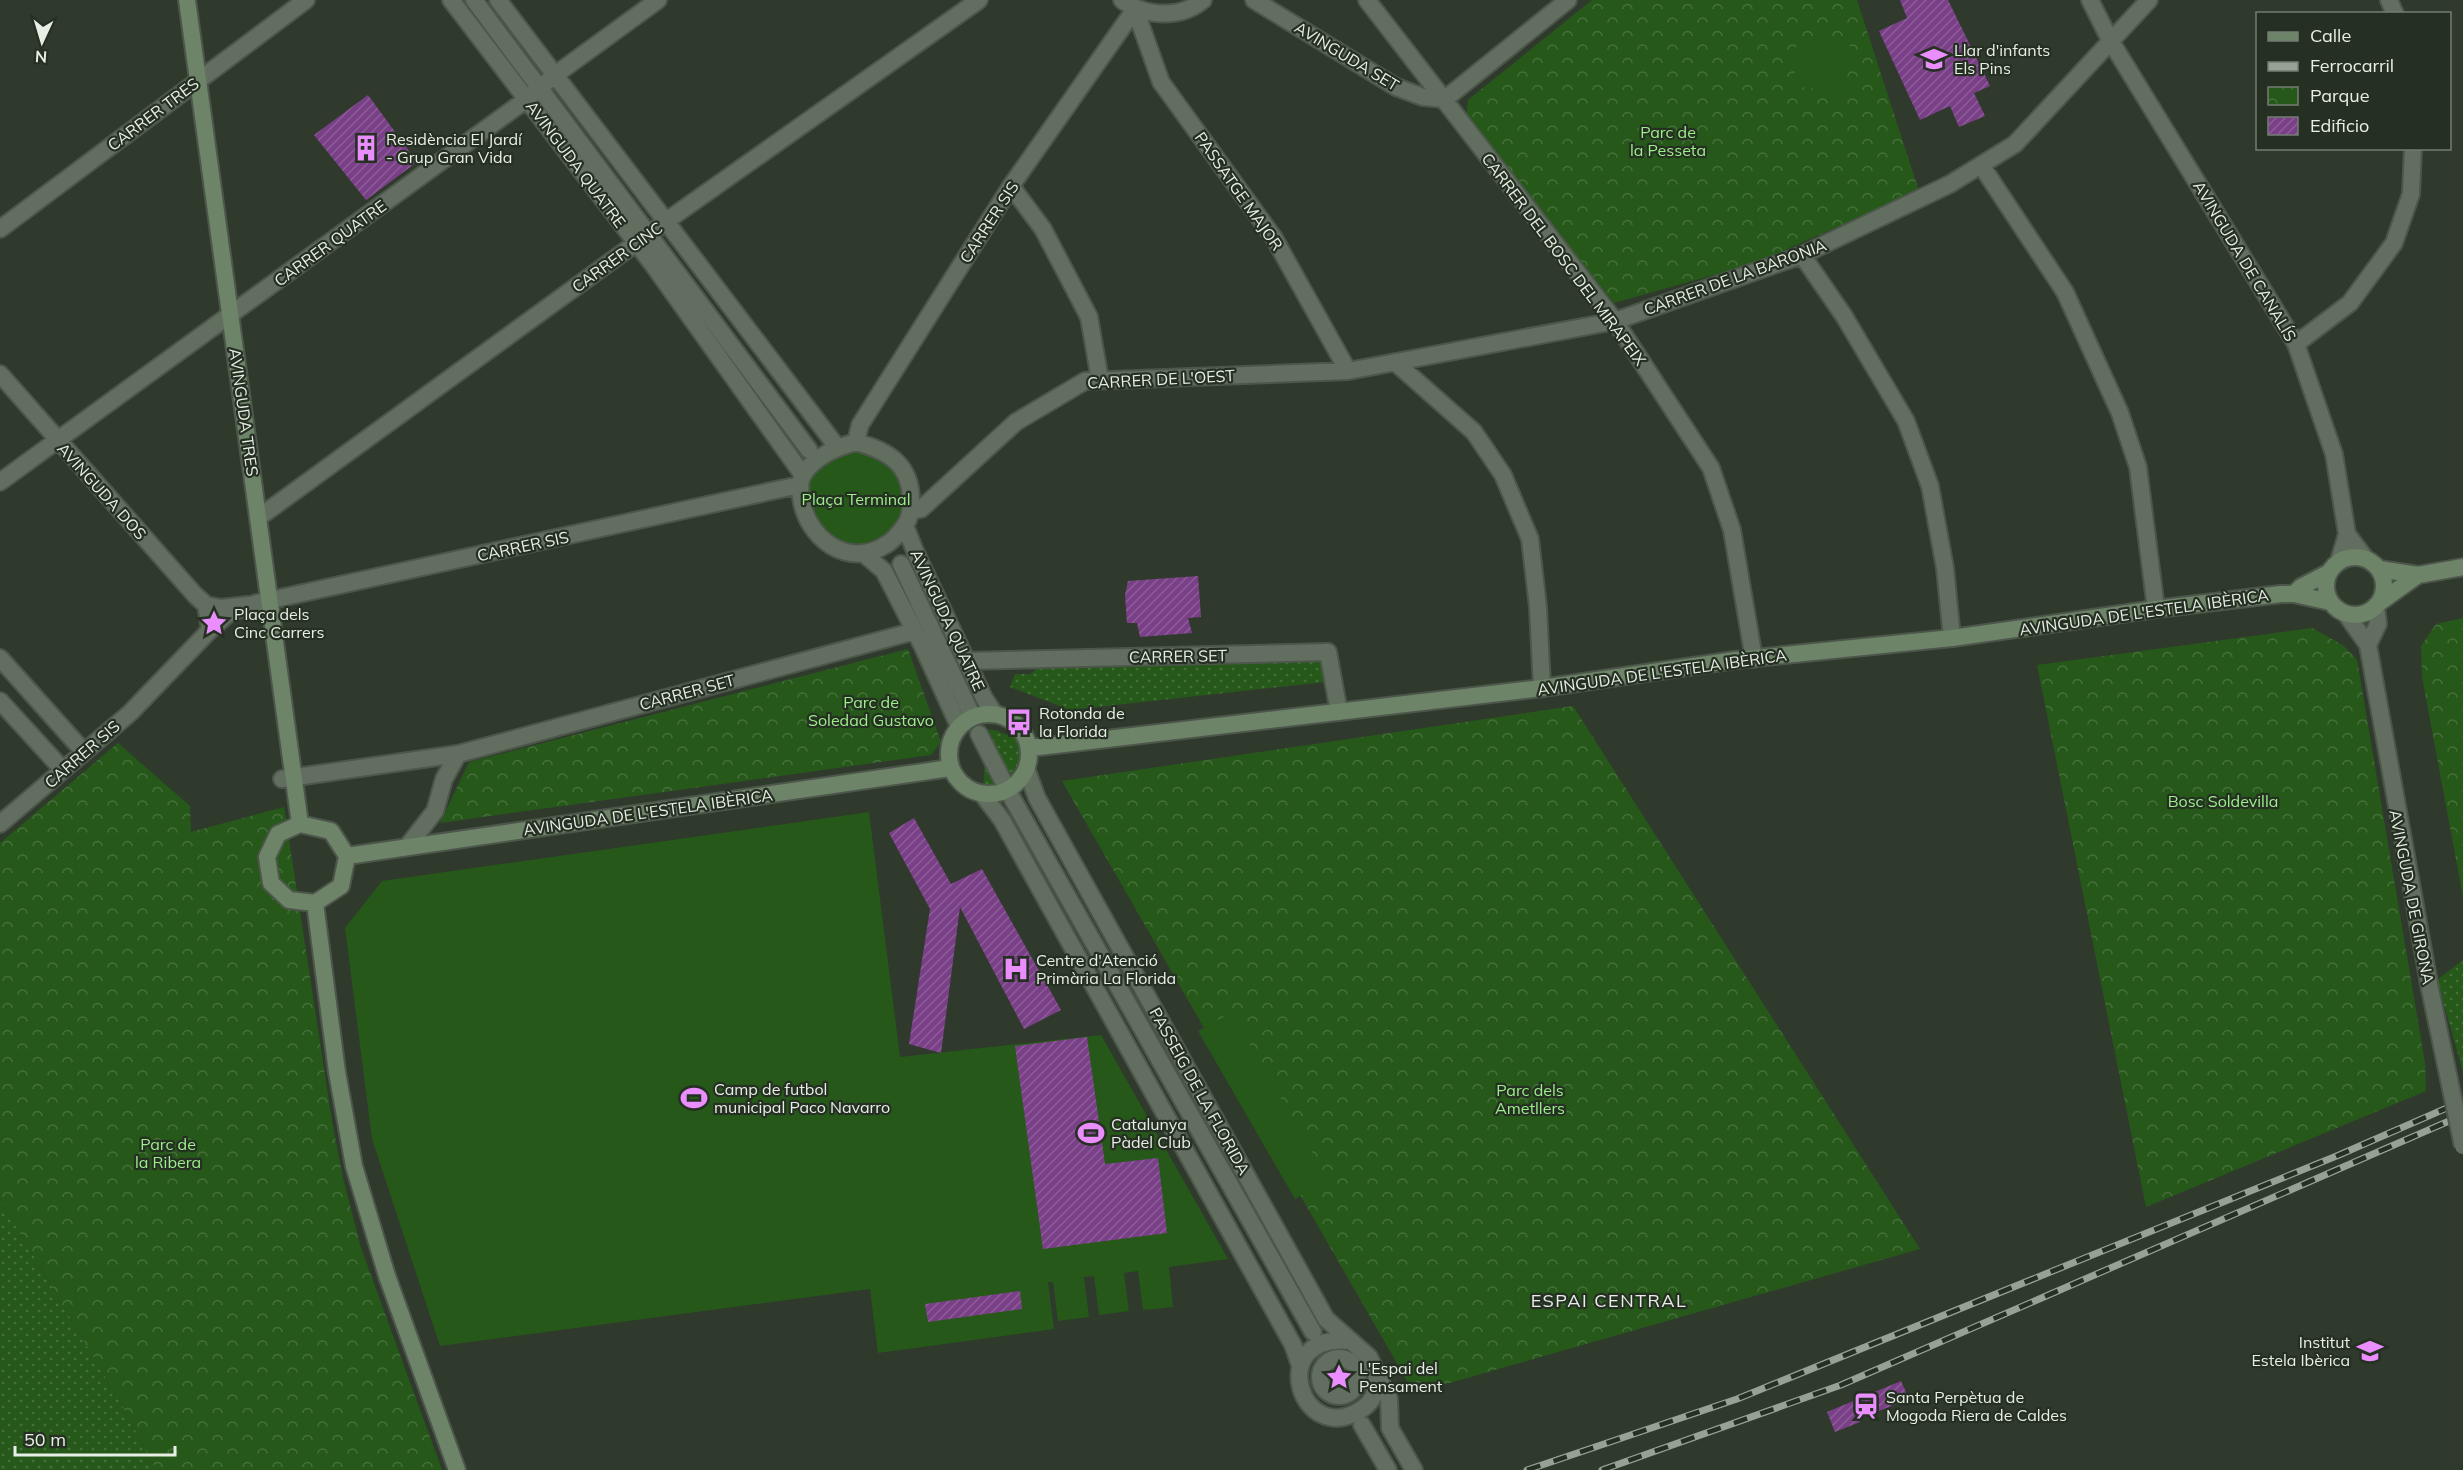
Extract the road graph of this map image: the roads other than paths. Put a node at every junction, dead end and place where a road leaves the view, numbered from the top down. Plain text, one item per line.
1 (187, 0) edge
2 (306, 0) edge
3 (451, 0) edge
4 (474, 0) edge
5 (498, 0) edge
6 (658, 0) edge
7 (979, 0) edge
8 (1203, 0) edge
9 (1254, 0) edge
10 (1367, 0) edge
11 (1568, 0) edge
12 (2090, 0) edge
13 (2149, 0) edge
14 (1129, 5) edge
15 (2110, 39) junction
16 (555, 75) junction
17 (198, 80) junction
18 (540, 88) junction
19 (526, 99) junction
20 (1445, 99) junction
21 (2413, 150) edge
22 (1981, 165) junction
23 (1011, 186) junction
24 (665, 222) junction
25 (0, 229) edge
26 (642, 240) junction
27 (1802, 255) junction
28 (230, 315) junction
29 (1615, 321) junction
30 (2296, 344) junction
31 (1395, 362) junction
32 (1348, 371) junction
33 (0, 374) edge
34 (1100, 380) junction
35 (57, 440) junction
36 (856, 442) junction
37 (837, 447) junction
38 (809, 450) dead end
39 (801, 481) junction
40 (0, 482) edge
41 (908, 518) junction
42 (258, 519) junction
43 (2347, 534) junction
44 (863, 553) junction
45 (2365, 558) junction
46 (2339, 561) junction
47 (901, 564) dead end
48 (2463, 567) edge
49 (2379, 569) junction
50 (2328, 573) junction
51 (2418, 575) junction
52 (2294, 594) junction
53 (271, 600) junction
54 (2330, 602) junction
55 (2378, 604) junction
56 (206, 605) junction
57 (248, 605) junction
58 (2156, 609) junction
59 (2346, 614) junction
60 (210, 630) junction
61 (915, 631) junction
62 (1952, 638) junction
63 (2368, 645) junction
64 (0, 658) edge
65 (1754, 659) junction
66 (967, 661) junction
67 (1542, 688) junction
68 (0, 701) edge
69 (969, 709) dead end
70 (1339, 712) junction
71 (994, 714) junction
72 (959, 726) junction
73 (979, 734) dead end
74 (1030, 748) junction
75 (84, 752) junction
76 (458, 754) junction
77 (950, 768) junction
78 (63, 770) junction
79 (1027, 771) junction
80 (288, 778) junction
81 (1002, 779) dead end
82 (983, 795) junction
83 (1012, 798) dead end
84 (0, 824) edge
85 (300, 824) junction
86 (407, 847) junction
87 (346, 856) junction
88 (315, 903) junction
89 (2463, 1146) edge
90 (1313, 1332) dead end
91 (1348, 1341) junction
92 (1300, 1365) junction
93 (1375, 1368) junction
94 (1349, 1398) joint
95 (1367, 1406) junction
96 (1362, 1425) dead end
97 (1390, 1428) junction
98 (457, 1470) edge
99 (1388, 1470) edge
100 (1414, 1470) edge

1 - 17 main road, AVINGUDA TRES
2 - 17 street, CARRER TRES
3 - 19 street, AVINGUDA QUATRE
4 - 18 street, AVINGUDA QUATRE
5 - 16 street
6 - 16 street, CARRER QUATRE
7 - 24 street, CARRER CINC
8 - 14 street
9 - 20 street, AVINGUDA SET
10 - 20 street, CARRER DEL BOSC DEL MIRAPEIX
11 - 20 street
12 - 15 street, AVINGUDA DE CANALÍS
13 - 15 street, CARRER DE LA BARONIA
14 - 23 street, CARRER SIS
14 - 32 street, PASSATGE MAJOR
15 - 22 street, CARRER DE LA BARONIA
15 - 30 street, AVINGUDA DE CANALÍS
16 - 18 street, CARRER QUATRE
16 - 24 street
17 - 25 street, CARRER TRES
17 - 28 main road, AVINGUDA TRES
18 - 19 street, CARRER QUATRE
18 - 26 street, AVINGUDA QUATRE
19 - 26 street, AVINGUDA QUATRE
19 - 28 street, CARRER QUATRE
20 - 29 street, CARRER DEL BOSC DEL MIRAPEIX
21 - 30 street
22 - 27 street, CARRER DE LA BARONIA
22 - 58 street
23 - 34 street
23 - 36 street, CARRER SIS
24 - 26 street, CARRER CINC
24 - 37 street
26 - 38 street, AVINGUDA QUATRE
26 - 39 street, AVINGUDA QUATRE
26 - 42 street, CARRER CINC
27 - 29 street, CARRER DE LA BARONIA
27 - 62 street
28 - 35 street, CARRER QUATRE
28 - 42 main road, AVINGUDA TRES
29 - 31 street, CARRER DE LA BARONIA
29 - 65 street, CARRER DEL BOSC DEL MIRAPEIX
30 - 43 street, AVINGUDA DE CANALÍS
31 - 32 street, CARRER DE LA BARONIA
31 - 67 street
32 - 34 street, CARRER DE L'OEST
33 - 35 street, AVINGUDA DOS
34 - 41 street, CARRER DE L'OEST
35 - 40 street, CARRER QUATRE
35 - 56 street, AVINGUDA DOS
36 - 37 street
36 - 41 street
37 - 39 street
39 - 44 street
39 - 53 street, CARRER SIS
41 - 44 street
41 - 66 street, AVINGUDA QUATRE
42 - 53 main road, AVINGUDA TRES
43 - 45 street, AVINGUDA DE CANALÍS
43 - 46 street, AVINGUDA DE CANALÍS
44 - 61 street, AVINGUDA QUATRE
45 - 46 main road
45 - 49 main road
46 - 50 main road
47 - 69 street, AVINGUDA QUATRE
48 - 51 main road
49 - 51 main road
49 - 55 main road
50 - 52 main road, AVINGUDA DE L'ESTELA IBÈRICA
50 - 54 main road
51 - 55 main road
52 - 54 main road, AVINGUDA DE L'ESTELA IBÈRICA
52 - 58 main road, AVINGUDA DE L'ESTELA IBÈRICA
53 - 57 street, CARRER SIS
53 - 80 main road, AVINGUDA TRES
54 - 59 main road
55 - 59 main road
55 - 63 street
56 - 57 street
56 - 60 street
57 - 60 street, CARRER SIS
58 - 62 main road, AVINGUDA DE L'ESTELA IBÈRICA
59 - 63 street, AVINGUDA DE GIRONA
60 - 75 street, CARRER SIS
61 - 72 street, AVINGUDA QUATRE
61 - 76 street, CARRER SET
62 - 65 main road, AVINGUDA DE L'ESTELA IBÈRICA
63 - 89 street, AVINGUDA DE GIRONA, bridge
64 - 75 street
65 - 67 main road, AVINGUDA DE L'ESTELA IBÈRICA
66 - 70 street, CARRER SET
66 - 71 street, AVINGUDA QUATRE
67 - 70 main road, AVINGUDA DE L'ESTELA IBÈRICA
68 - 78 street
70 - 74 main road, AVINGUDA DE L'ESTELA IBÈRICA
71 - 72 main road
71 - 74 main road
72 - 77 main road
73 - 81 street
74 - 79 main road
75 - 78 street, CARRER SIS
76 - 80 street, CARRER SET
76 - 86 street
77 - 82 main road
77 - 86 main road, AVINGUDA DE L'ESTELA IBÈRICA
78 - 84 street, CARRER SIS
79 - 82 main road
79 - 91 street, PASSEIG DE LA FLORIDA
80 - 85 main road, AVINGUDA TRES
82 - 92 street
83 - 90 street, PASSEIG DE LA FLORIDA
85 - 87 main road
85 - 88 main road
86 - 87 main road, AVINGUDA DE L'ESTELA IBÈRICA
87 - 88 main road
88 - 98 main road
91 - 92 street
91 - 93 street, PASSEIG DE LA FLORIDA
92 - 95 street
93 - 95 street
93 - 97 street, PASSEIG DE LA FLORIDA
94 - 94 street
95 - 97 street, PASSEIG DE LA FLORIDA
96 - 99 street
97 - 100 street, PASSEIG DE LA FLORIDA

